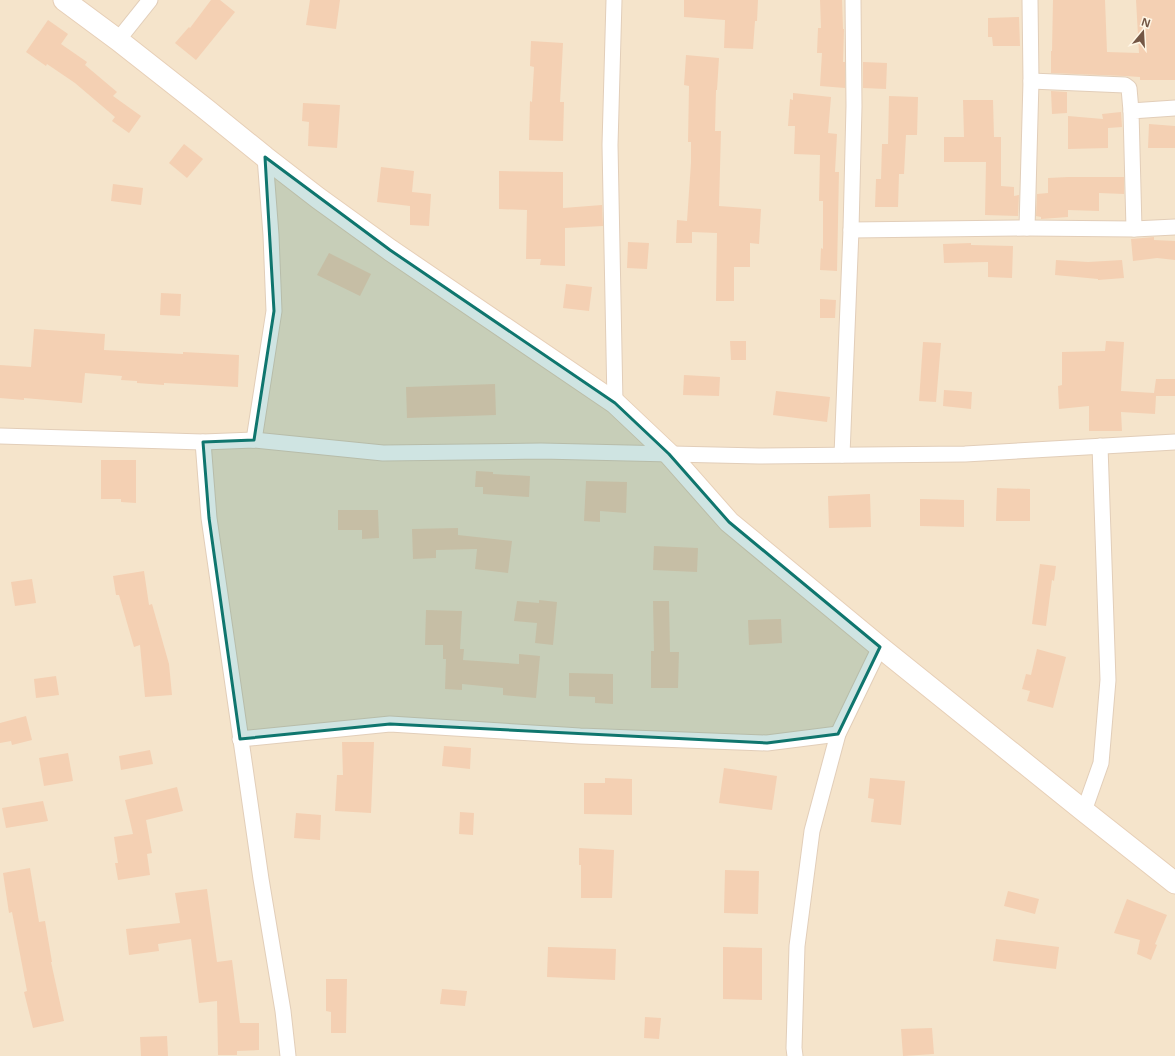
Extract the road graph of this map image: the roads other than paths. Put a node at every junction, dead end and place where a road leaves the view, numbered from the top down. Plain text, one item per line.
1 (64, 0) edge
2 (150, 0) edge
3 (614, 0) edge
4 (853, 0) edge
5 (1030, 0) edge
6 (118, 40) junction
7 (1031, 81) junction
8 (1175, 108) edge
9 (1131, 111) junction
10 (265, 157) junction
11 (1175, 227) edge
12 (1026, 228) junction
13 (1134, 229) junction
14 (851, 230) junction
15 (615, 403) junction
16 (0, 436) edge
17 (254, 440) junction
18 (203, 442) junction
19 (1175, 442) edge
20 (1100, 446) junction
21 (669, 454) junction
22 (842, 455) junction
23 (880, 647) junction
24 (838, 734) junction
25 (240, 738) junction
26 (1084, 811) junction
27 (1175, 883) edge
28 (288, 1056) edge
29 (795, 1056) edge

1 - 6 main road
2 - 6 street
3 - 15 street
4 - 14 street
5 - 7 street
6 - 10 main road
7 - 9 street
7 - 12 street
8 - 9 street
9 - 13 street
10 - 15 main road
10 - 17 street
11 - 13 street
12 - 13 street
12 - 14 street
14 - 22 street
15 - 21 main road
16 - 18 street
17 - 18 street
17 - 21 street
18 - 25 street
19 - 20 street
20 - 22 street
20 - 26 street
21 - 22 street
21 - 23 main road
23 - 24 street
23 - 26 main road
24 - 25 street
24 - 29 street
25 - 28 street
26 - 27 main road

